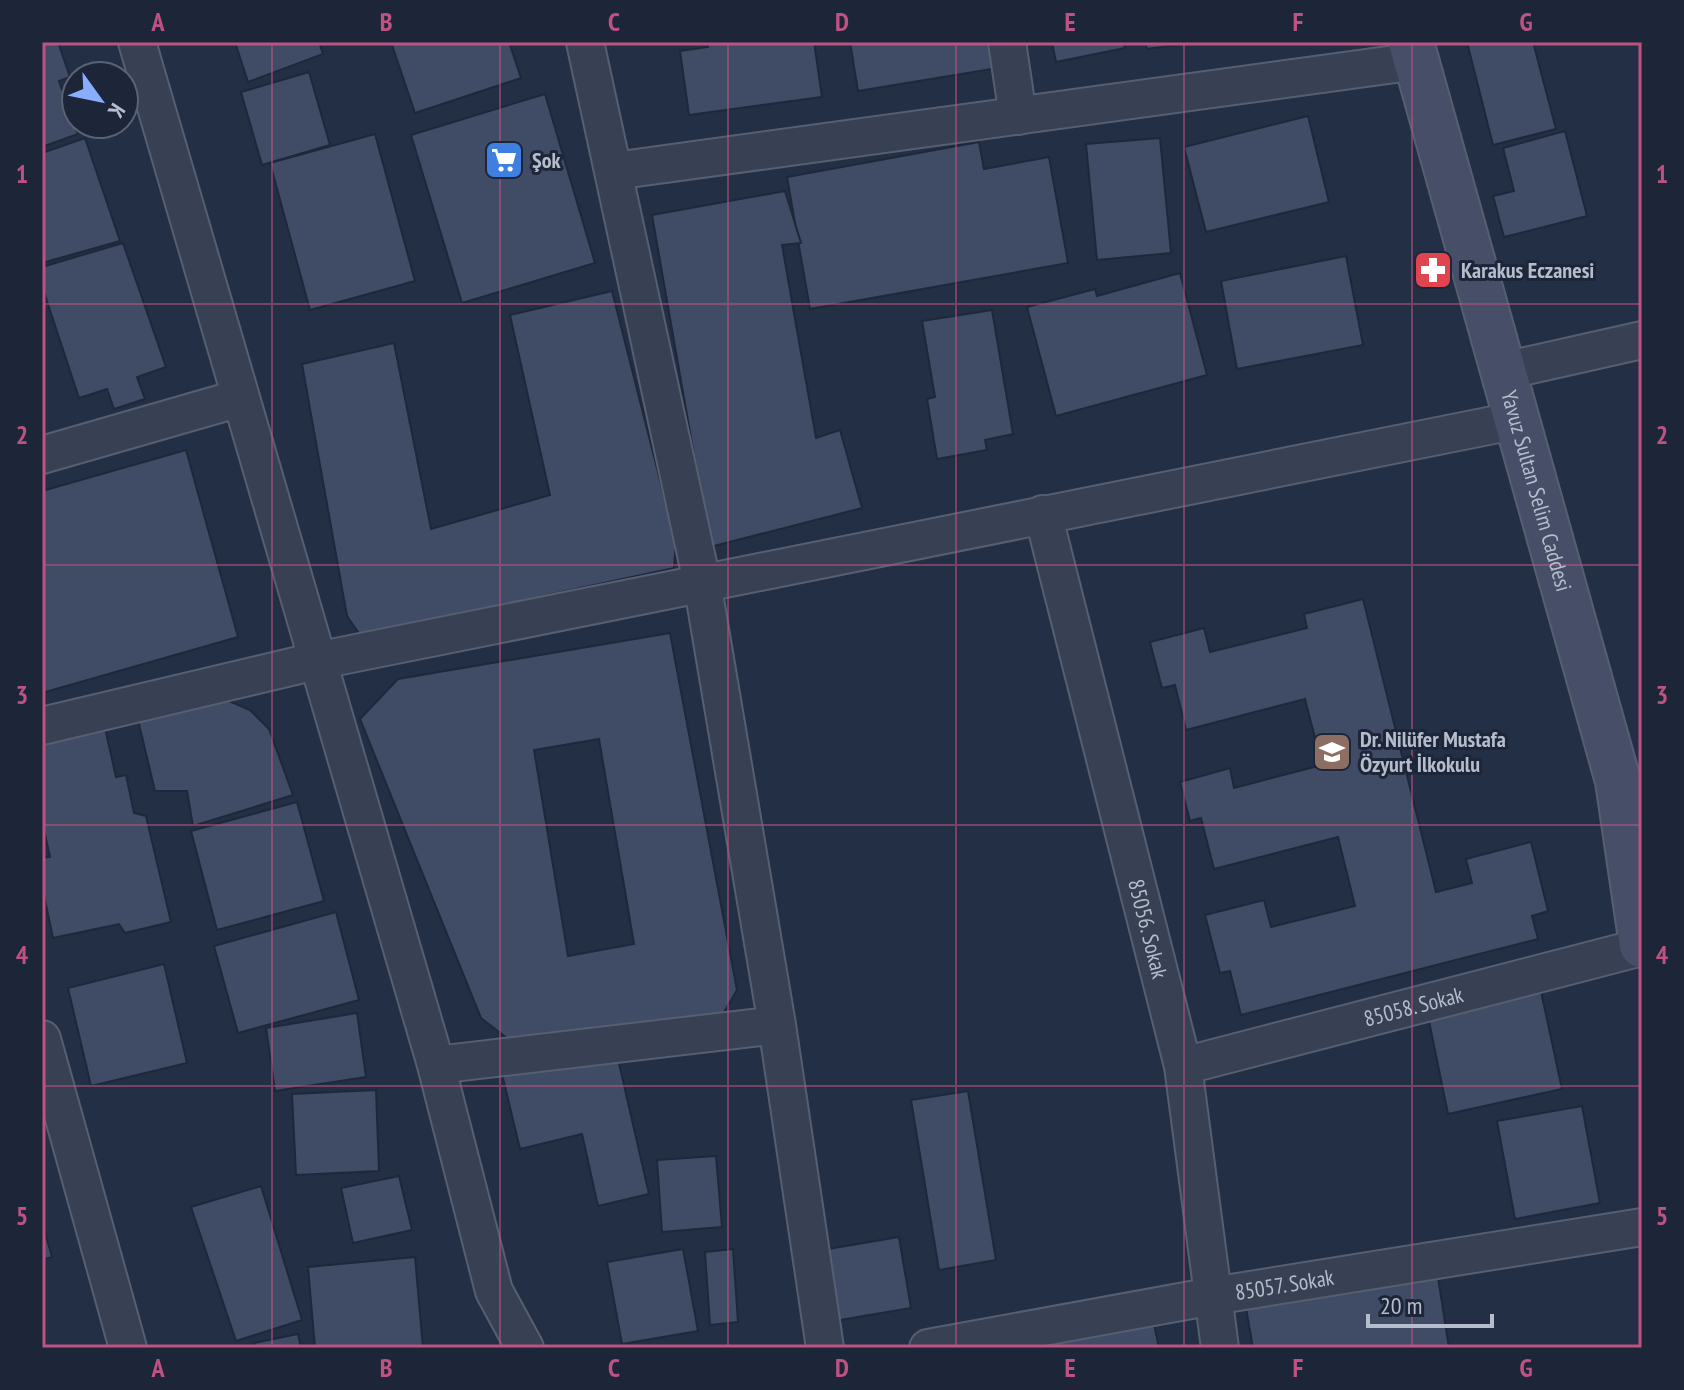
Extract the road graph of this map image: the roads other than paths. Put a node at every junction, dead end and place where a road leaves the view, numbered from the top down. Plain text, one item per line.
1 (137, 42) edge
2 (585, 42) edge
3 (1007, 42) edge
4 (1414, 52) edge
5 (1018, 116) junction
6 (614, 171) junction
7 (1642, 340) edge
8 (1504, 371) junction
9 (240, 398) junction
10 (1518, 420) junction
11 (42, 455) edge
12 (1043, 514) junction
13 (702, 582) junction
14 (316, 661) junction
15 (42, 726) edge
16 (1630, 778) edge
17 (1642, 946) edge
18 (777, 1025) junction
19 (42, 1039) edge
20 (436, 1065) junction
21 (1183, 1066) junction
22 (1642, 1227) edge
23 (1213, 1296) junction
24 (128, 1348) edge
25 (525, 1348) edge
26 (825, 1348) edge
27 (928, 1348) edge
28 (1220, 1348) edge

1 - 9 street
2 - 6 street
3 - 5 street
4 - 5 street
4 - 8 street, Yavuz Sultan Selim Caddesi
5 - 6 street
6 - 13 street
7 - 8 street
8 - 10 street, Yavuz Sultan Selim Caddesi
9 - 11 street
9 - 14 street
10 - 12 street
10 - 16 street, Yavuz Sultan Selim Caddesi
12 - 13 street
12 - 21 street, 85056. Sokak
13 - 14 street
13 - 18 street
14 - 15 street
14 - 20 street
16 - 17 street, Yavuz Sultan Selim Caddesi
17 - 21 street, 85058. Sokak
18 - 20 street
18 - 26 street
19 - 24 street
20 - 25 street
21 - 23 street, 85056. Sokak
22 - 23 street, 85057. Sokak
23 - 27 street, 85057. Sokak
23 - 28 street, 85056. Sokak

